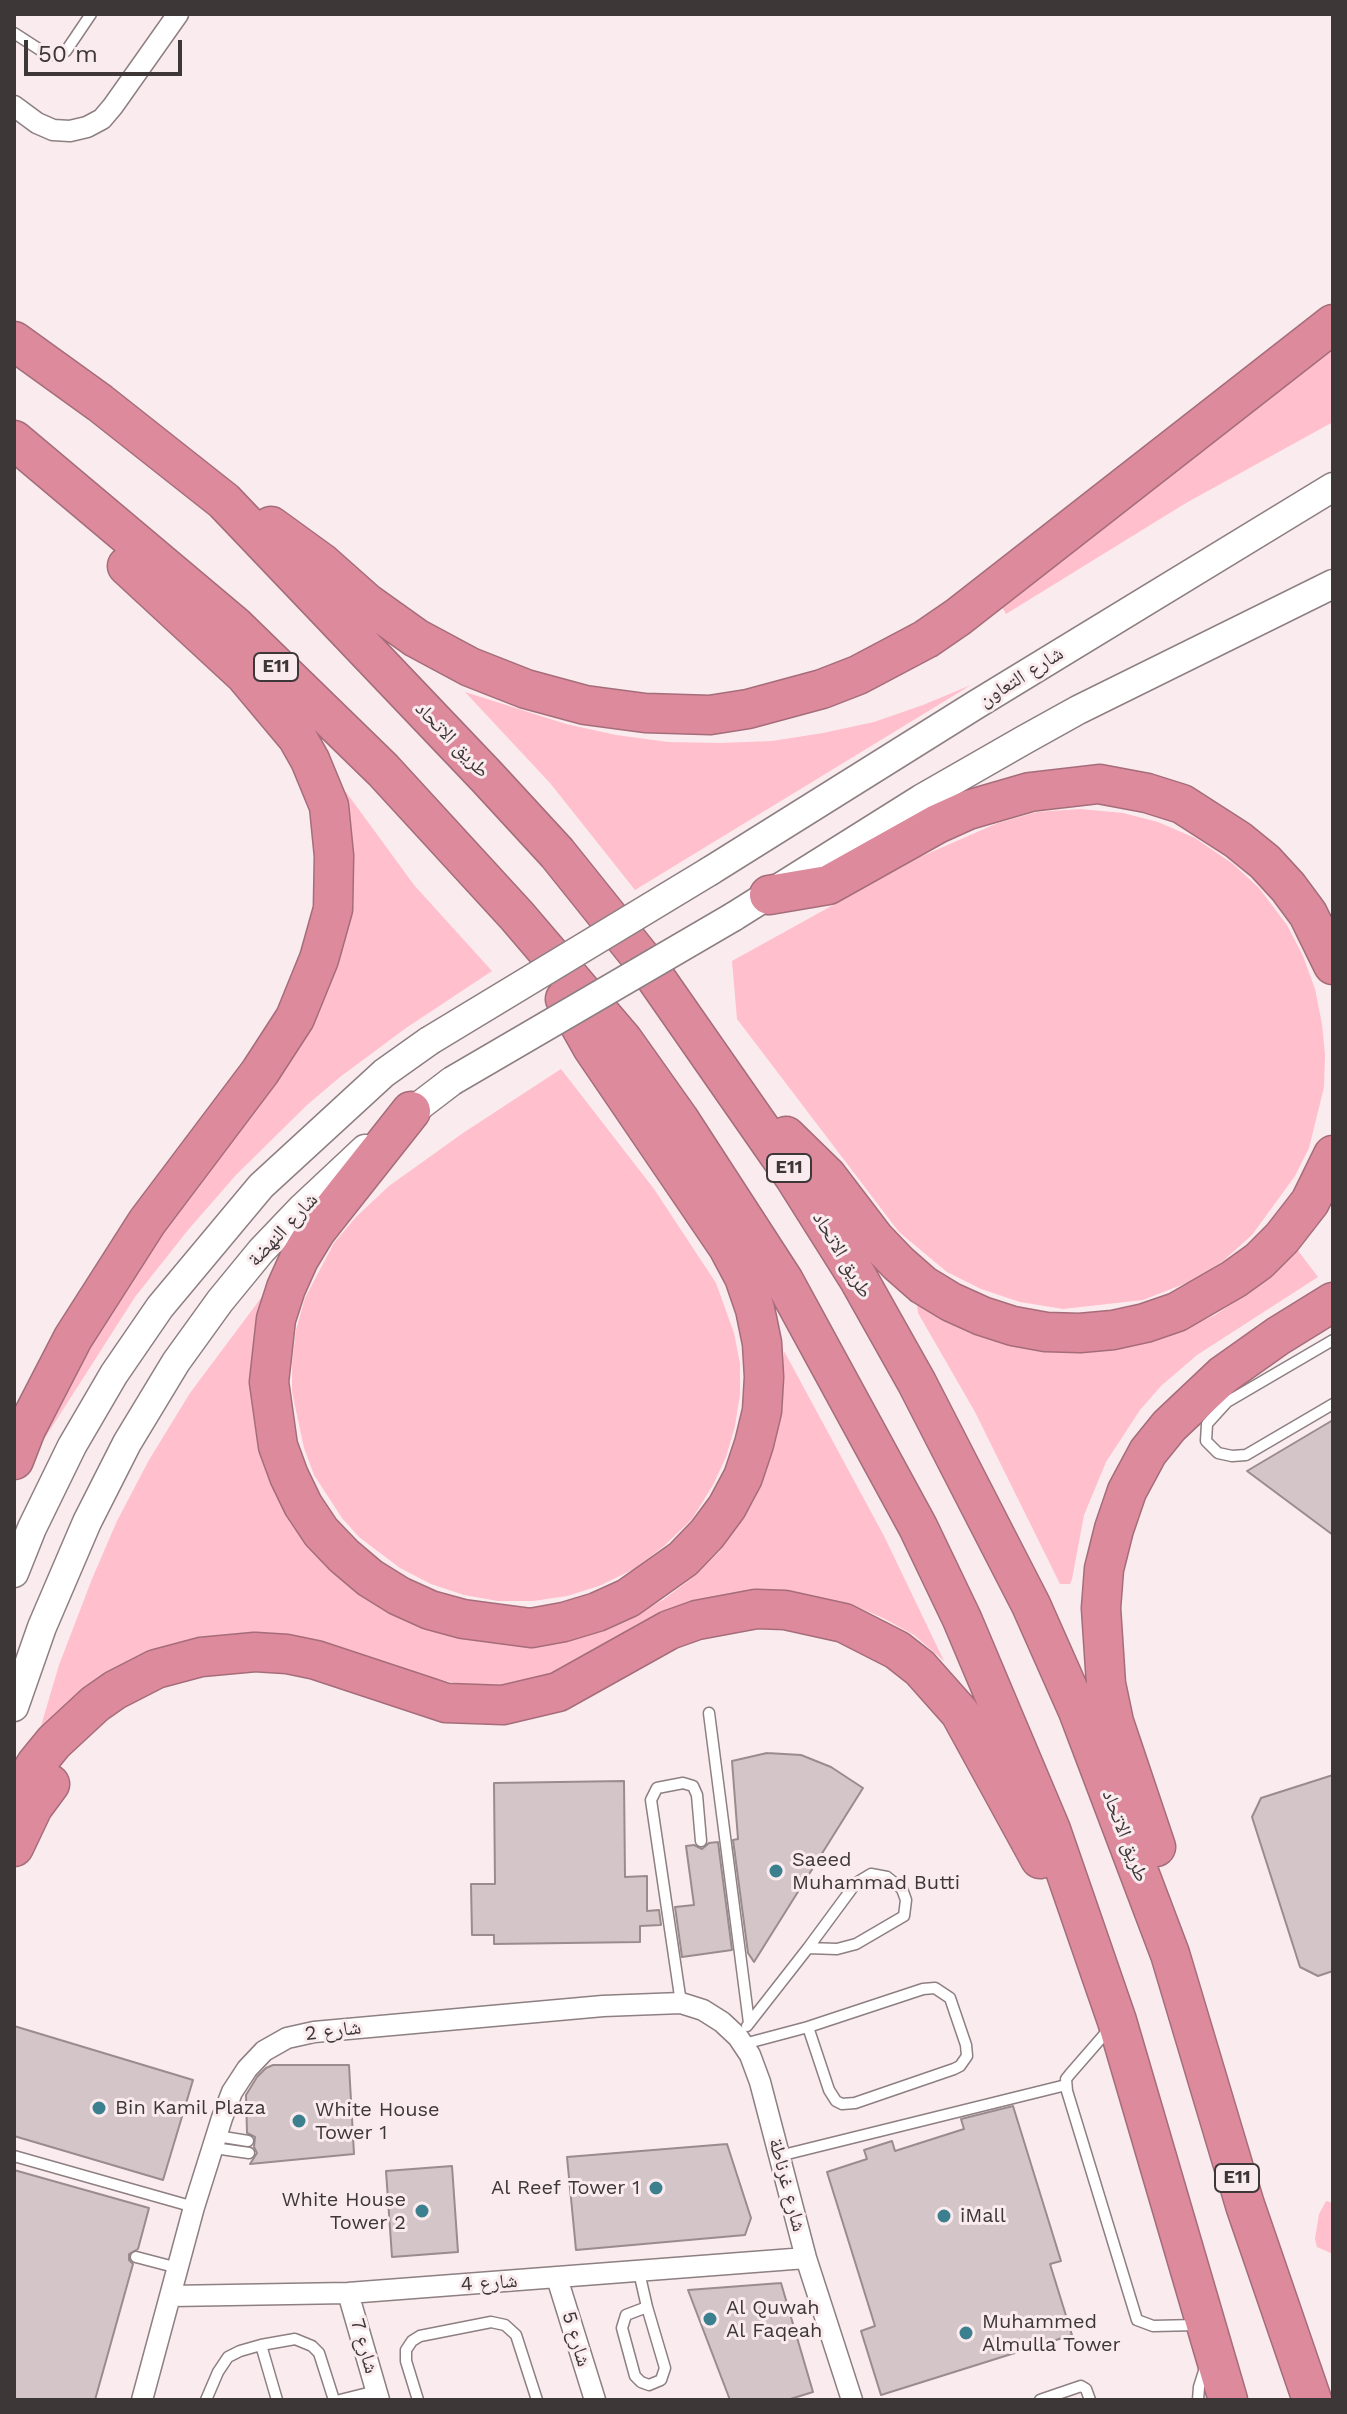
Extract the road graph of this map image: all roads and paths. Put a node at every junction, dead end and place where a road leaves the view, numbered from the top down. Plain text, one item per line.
1 (75, 14) edge
2 (178, 14) edge
3 (88, 18) edge
4 (14, 33) edge
5 (14, 106) edge
6 (1333, 324) edge
7 (14, 341) edge
8 (14, 440) edge
9 (14, 472) edge
10 (1333, 487) edge
11 (224, 501) junction
12 (1333, 584) edge
13 (769, 895) junction
14 (517, 916) junction
15 (1333, 965) edge
16 (729, 1079) junction
17 (411, 1111) junction
18 (1333, 1155) edge
19 (1333, 1302) edge
20 (1333, 1340) edge
21 (1333, 1404) edge
22 (18, 1444) edge
23 (14, 1573) edge
24 (174, 1664) junction
25 (14, 1707) edge
26 (709, 1713) dead end
27 (14, 1801) edge
28 (701, 1841) dead end
29 (14, 1847) edge
30 (808, 1948) junction
31 (1092, 1953) junction
32 (1170, 1954) junction
33 (681, 2003) junction
34 (1117, 2021) junction
35 (808, 2027) junction
36 (744, 2035) junction
37 (1066, 2085) junction
38 (215, 2142) junction
39 (248, 2147) dead end
40 (14, 2156) edge
41 (779, 2156) junction
42 (64, 2170) junction
43 (60, 2183) dead end
44 (194, 2207) junction
45 (136, 2257) dead end
46 (806, 2258) junction
47 (178, 2268) junction
48 (639, 2272) junction
49 (557, 2278) junction
50 (348, 2293) junction
51 (171, 2296) junction
52 (647, 2307) junction
53 (1209, 2336) junction
54 (261, 2345) junction
55 (378, 2395) edge
56 (142, 2400) edge
57 (206, 2400) edge
58 (277, 2400) edge
59 (334, 2400) edge
60 (340, 2400) edge
61 (418, 2400) edge
62 (537, 2400) edge
63 (595, 2400) edge
64 (852, 2400) edge
65 (1040, 2400) edge
66 (1090, 2400) edge
67 (1198, 2400) edge
68 (1228, 2400) edge
69 (1312, 2400) edge

1 - 3 lane
2 - 5 street
3 - 4 lane
6 - 11 highway
7 - 11 highway, طريق الاتحاد / E11
8 - 14 highway, E11
9 - 22 highway
10 - 23 main road, شارع التعاون, bridge
11 - 16 highway, طريق الاتحاد / E11
12 - 13 main road
13 - 15 highway
13 - 17 main road, شارع النهضة, bridge
14 - 17 highway
14 - 31 highway, E11
16 - 18 highway
16 - 32 highway, طريق الاتحاد / E11
17 - 25 main road, شارع النهضة
19 - 32 highway
20 - 21 lane
24 - 27 highway
24 - 29 highway
24 - 31 highway
26 - 36 lane
28 - 33 lane
30 - 30 lane
30 - 36 lane
31 - 34 highway, E11
32 - 69 highway, طريق الاتحاد / E11
33 - 36 street, شارع غرناطة
33 - 38 street, شارع 2
34 - 37 lane
34 - 53 highway, E11
35 - 35 lane
35 - 36 lane
36 - 41 street, شارع غرناطة
37 - 41 lane
37 - 53 lane
38 - 39 lane
38 - 44 street, شارع 2
40 - 42 lane
41 - 46 street, شارع غرناطة
42 - 43 lane
42 - 44 lane
44 - 47 street, شارع 2
45 - 47 lane
46 - 48 street, شارع 4
46 - 64 street, شارع غرناطة
47 - 51 street, شارع 2
48 - 49 street, شارع 4
48 - 52 lane
49 - 50 street, شارع 4
49 - 63 street, شارع 5
50 - 51 street, شارع 4
50 - 55 street, شارع 7
51 - 56 street, شارع 2
52 - 52 lane
53 - 67 lane
53 - 68 highway, E11
54 - 57 lane
54 - 58 lane
54 - 59 lane
55 - 60 lane
61 - 62 lane
65 - 66 lane

